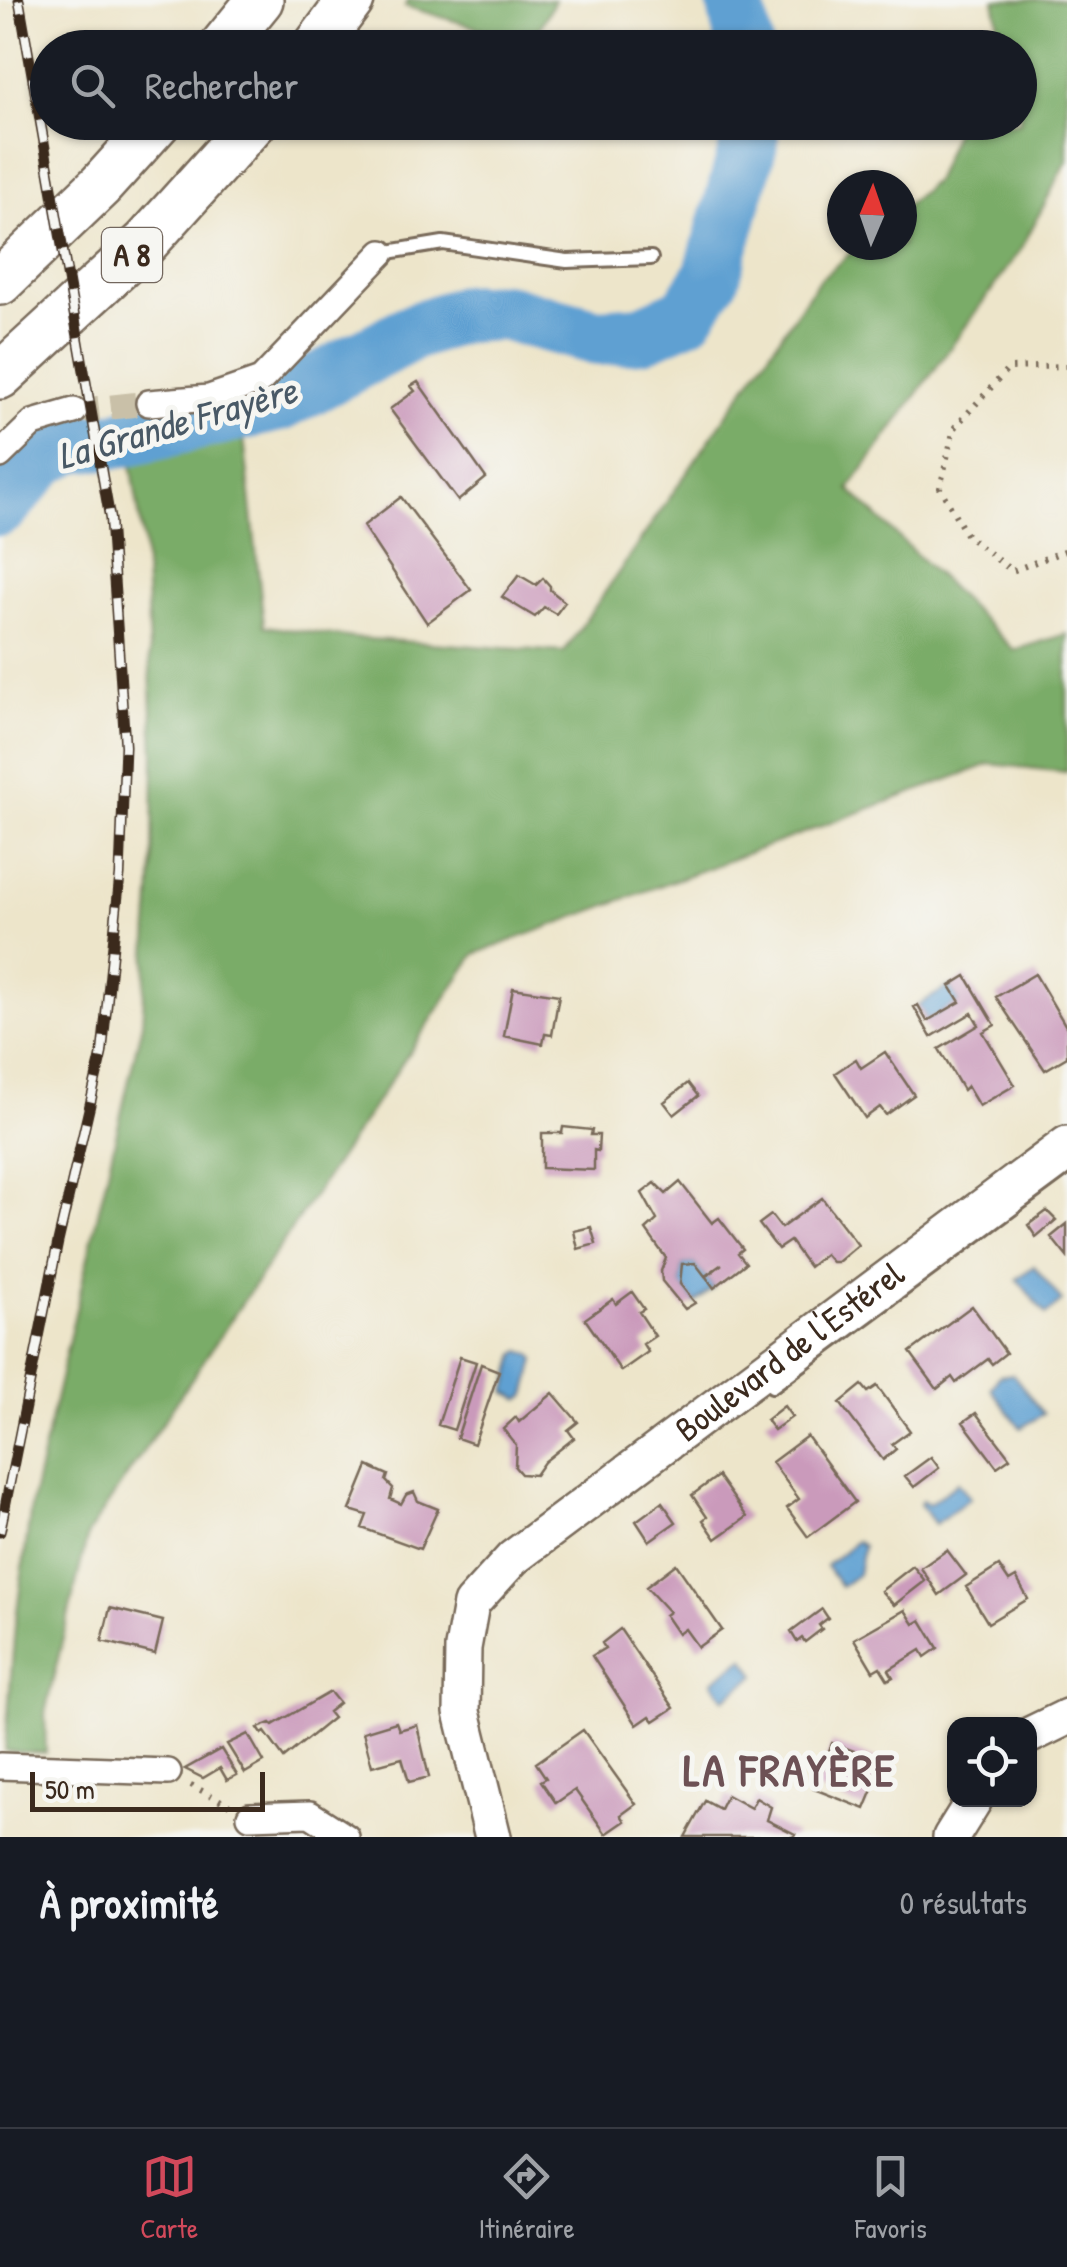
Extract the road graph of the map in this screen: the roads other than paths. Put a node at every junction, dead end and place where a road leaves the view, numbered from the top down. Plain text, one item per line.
1 (260, 0) edge
2 (351, 0) edge
3 (236, 30) edge
4 (328, 30) edge
5 (142, 140) edge
6 (238, 140) edge
7 (382, 253) joint
8 (652, 258) dead end
9 (0, 282) edge
10 (0, 376) edge
11 (150, 403) tunnel mouth
12 (74, 411) tunnel mouth
13 (0, 455) edge
14 (1067, 1144) edge
15 (1067, 1168) edge
16 (766, 1390) dead end
17 (592, 1519) dead end
18 (513, 1558) junction
19 (1067, 1717) edge
20 (1037, 1732) edge
21 (0, 1766) edge
22 (168, 1772) road end
23 (970, 1807) edge
24 (250, 1816) road end
25 (346, 1837) edge
26 (493, 1837) edge
27 (951, 1837) edge

1 - 3 highway
2 - 4 highway
5 - 9 highway, A 8
6 - 10 highway, A 8
7 - 8 lane
7 - 11 street
12 - 13 street
14 - 18 street, Boulevard de l'Estérel
15 - 16 lane, Boulevard de l'Estérel
17 - 18 lane, Boulevard de l'Estérel
18 - 26 street, Boulevard de l'Estérel
19 - 20 street
21 - 22 street
23 - 27 street
24 - 25 street

